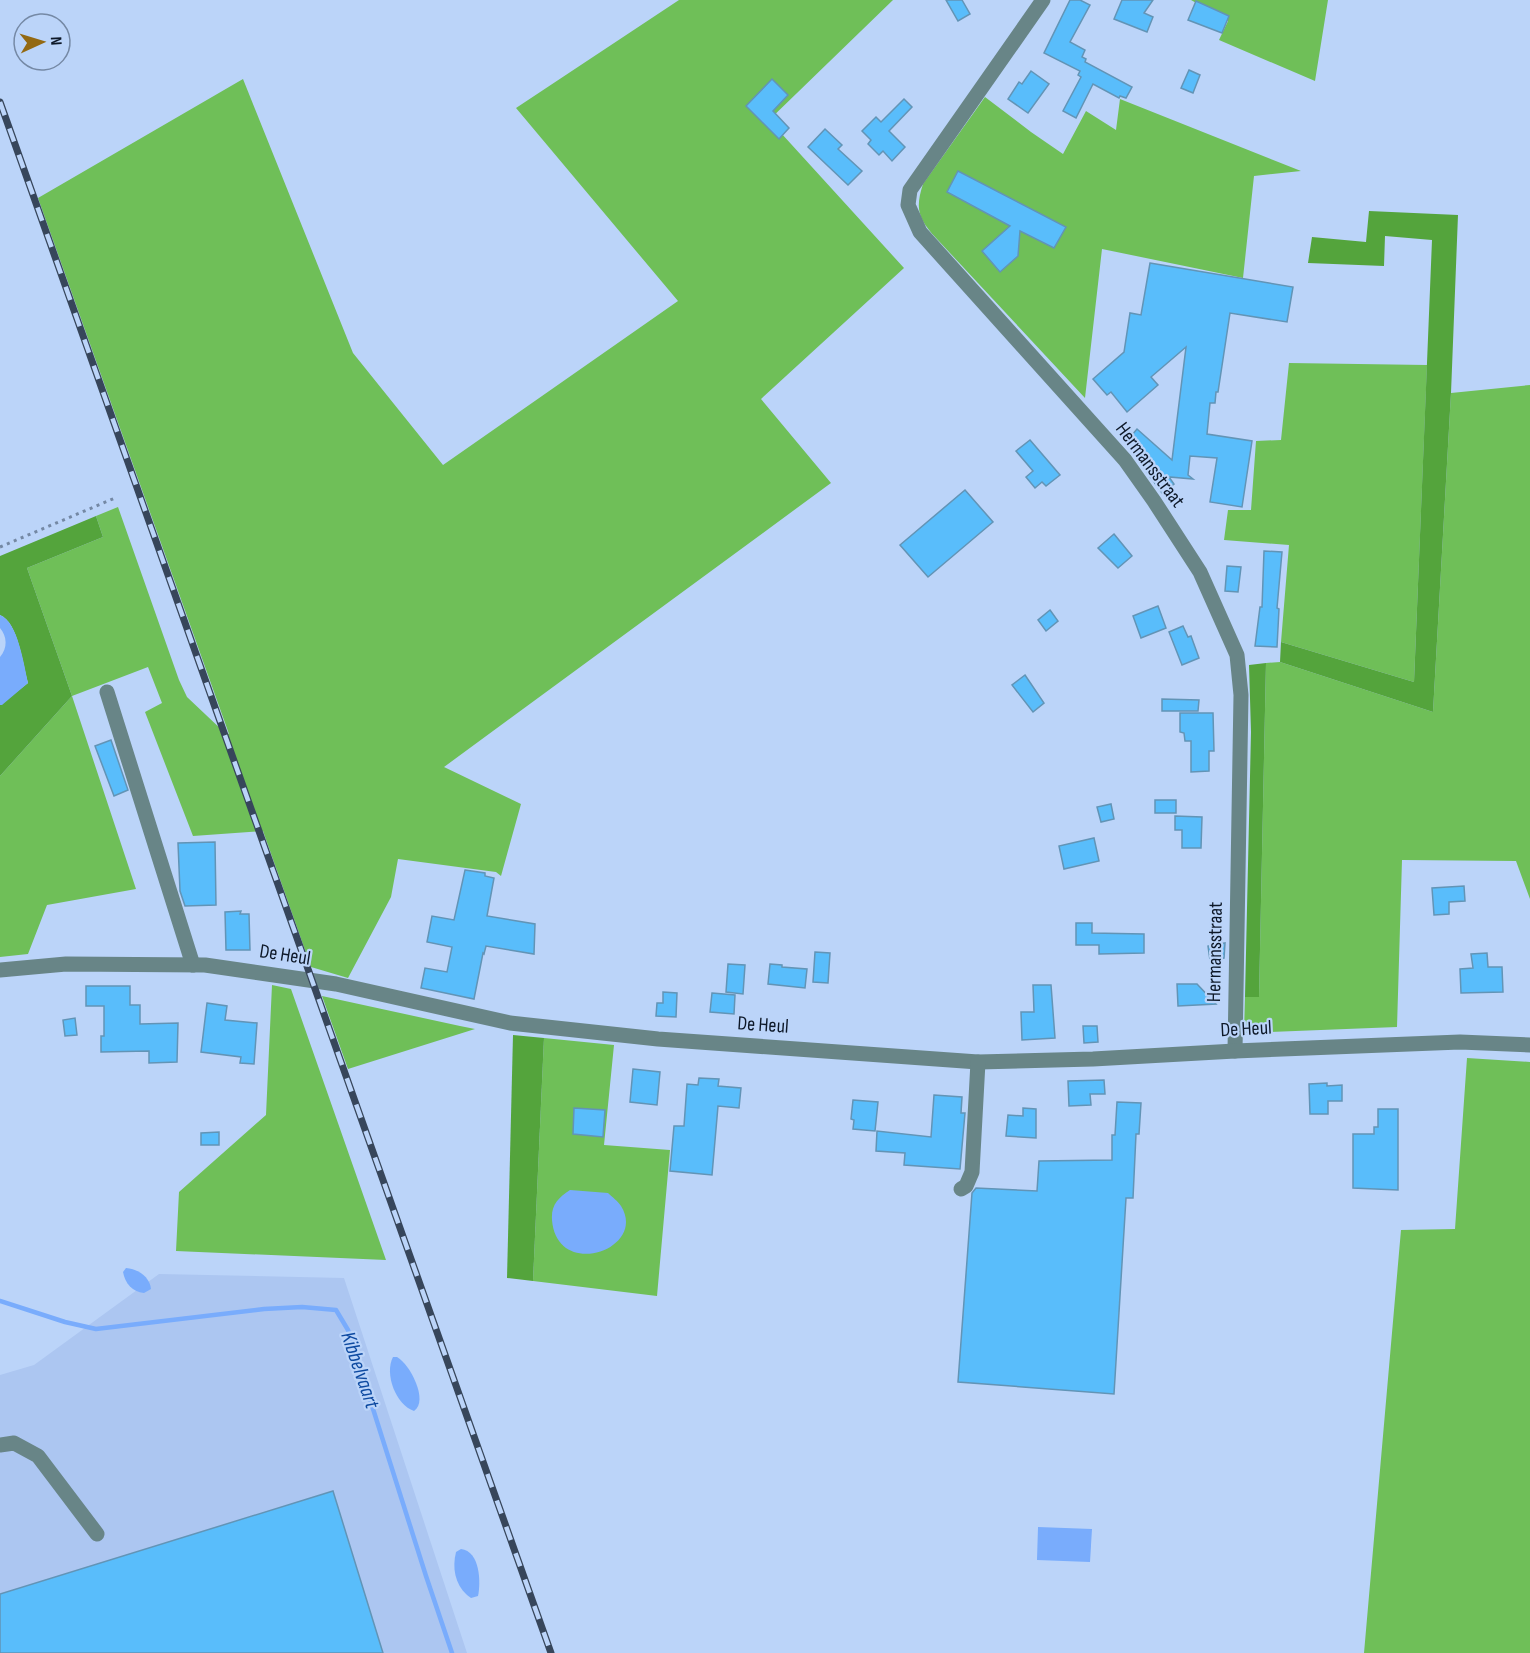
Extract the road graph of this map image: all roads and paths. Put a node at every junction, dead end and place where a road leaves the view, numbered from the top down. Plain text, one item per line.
1 (1043, 0) edge
2 (115, 498) dead end
3 (0, 547) edge
4 (107, 692) dead end
5 (193, 965) junction
6 (0, 970) edge
7 (1530, 1045) edge
8 (1235, 1051) junction
9 (978, 1062) junction
10 (962, 1189) dead end
11 (0, 1445) edge
12 (98, 1534) dead end

1 - 8 street, Hermansstraat
2 - 3 path
4 - 5 street
5 - 6 street, De Heul
5 - 9 street, De Heul
7 - 8 street, De Heul
8 - 9 street, De Heul
9 - 10 street
11 - 12 street

